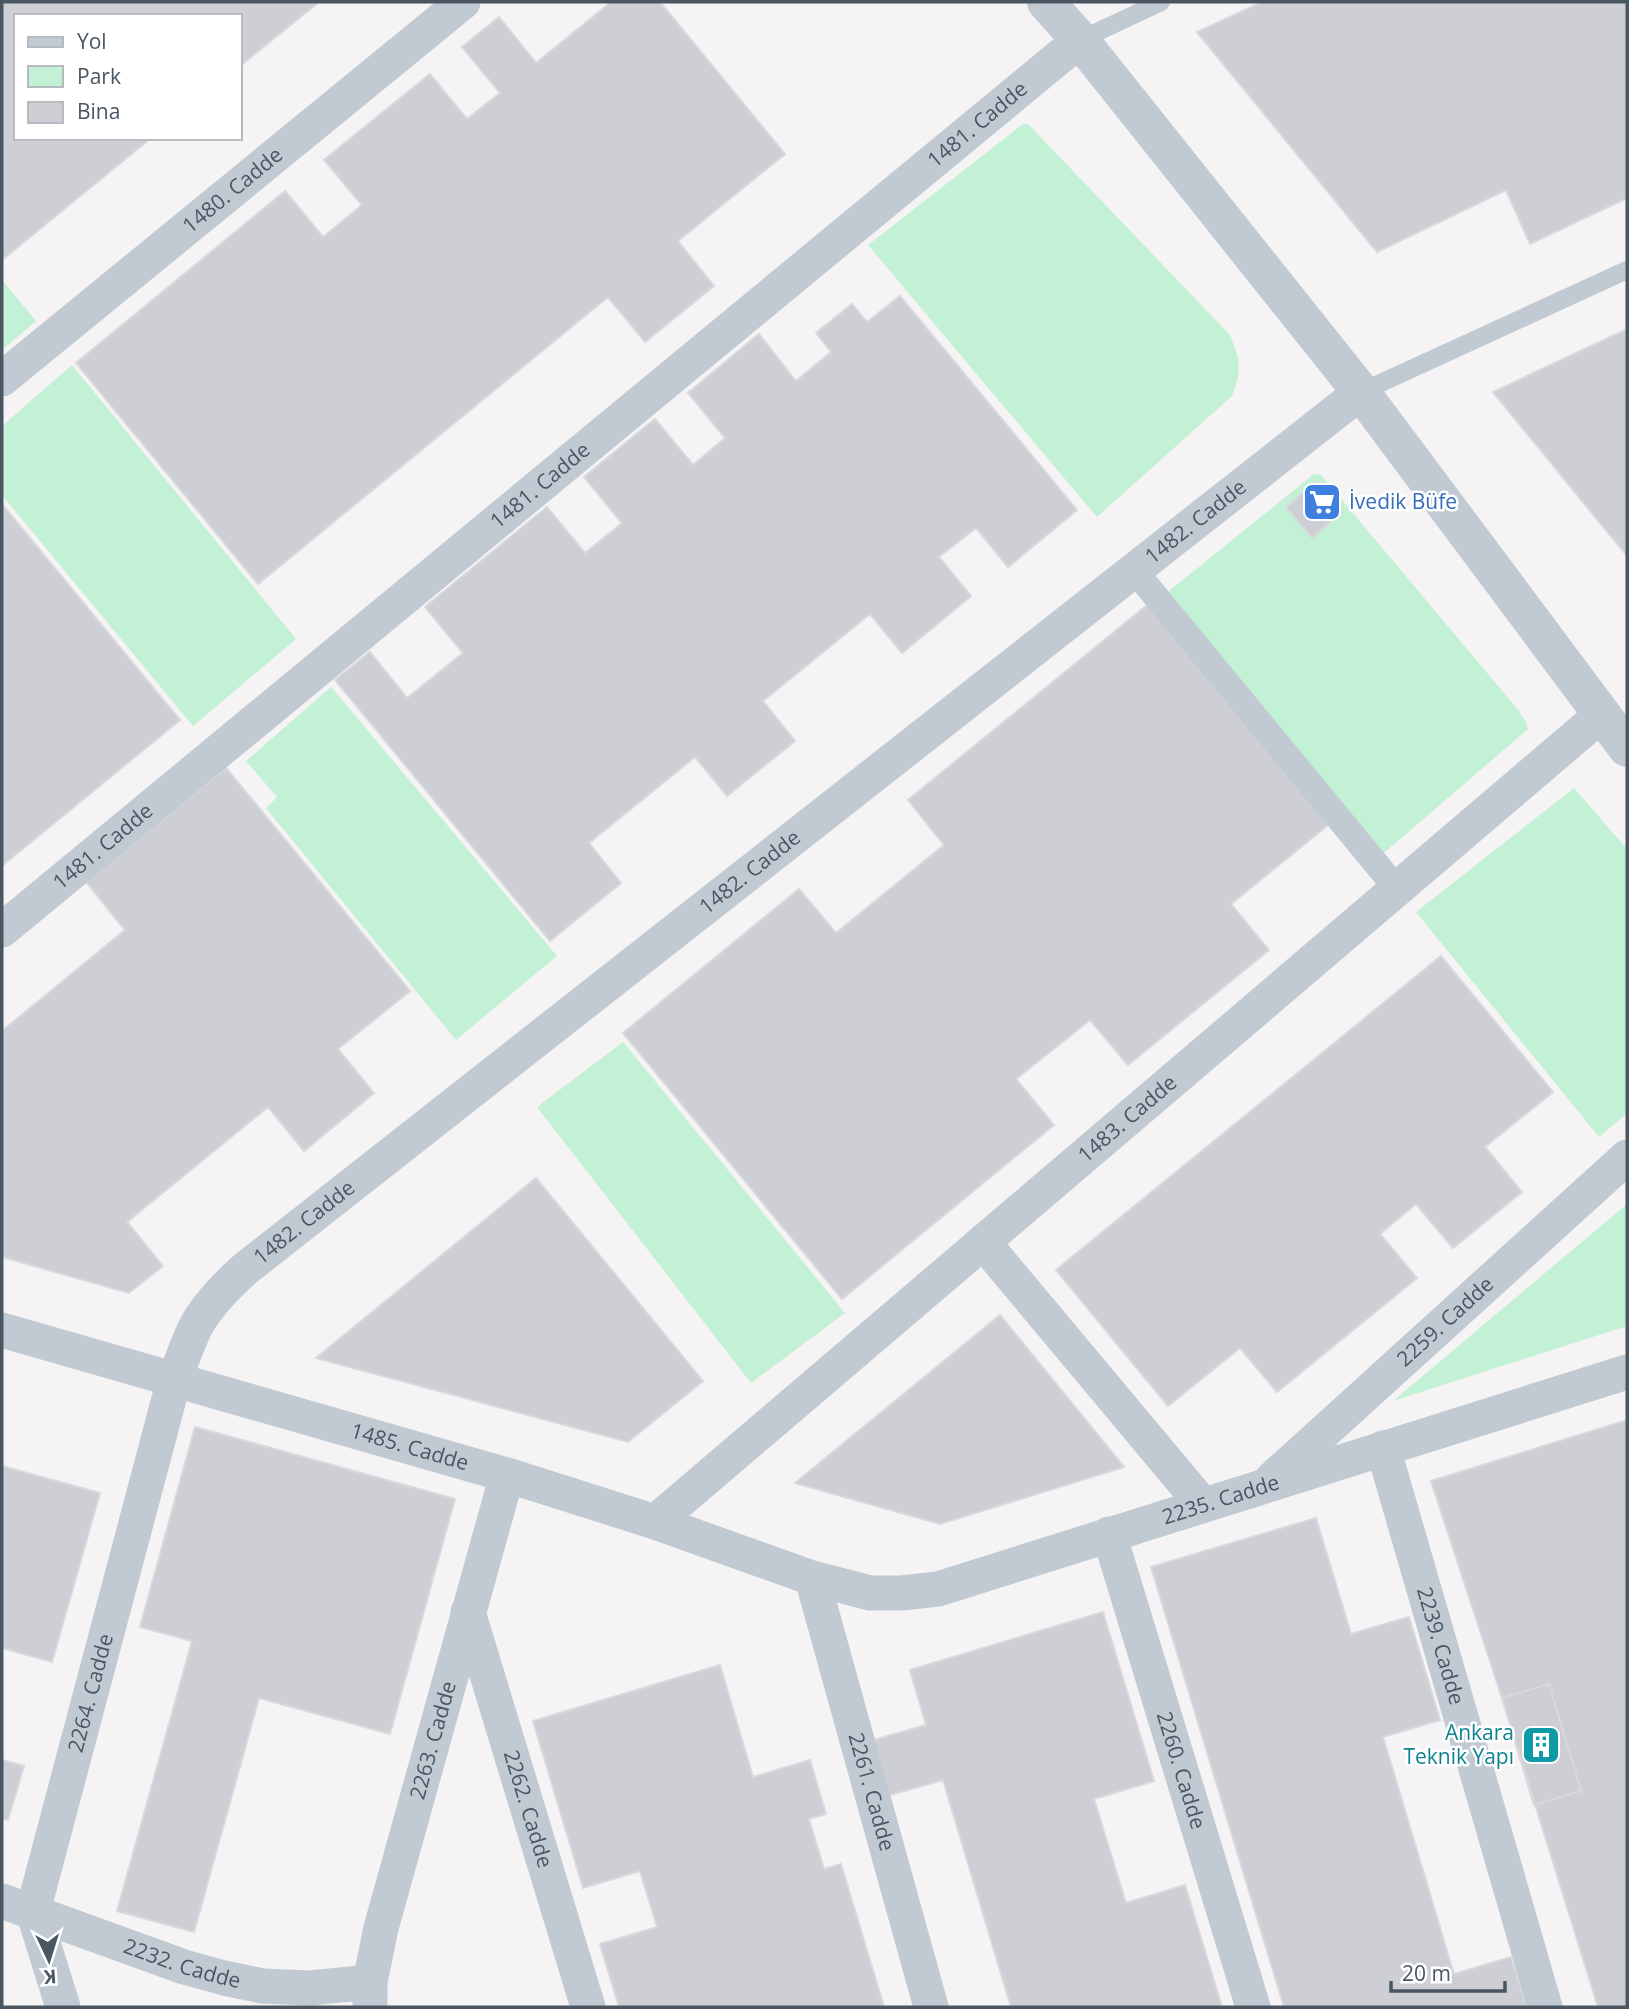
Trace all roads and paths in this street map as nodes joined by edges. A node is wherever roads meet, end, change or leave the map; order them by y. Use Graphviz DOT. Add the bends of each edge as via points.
graph roads {
  1 [pos="463,2"];
  2 [pos="1046,2"];
  3 [pos="1161,2"];
  4 [pos="1080,40"];
  5 [pos="1627,270"];
  6 [pos="2,379"];
  7 [pos="1361,392"];
  8 [pos="1134,570"];
  9 [pos="1601,715"];
  10 [pos="1627,748"];
  11 [pos="1397,888"];
  12 [pos="2,930"];
  13 [pos="1627,1157"];
  14 [pos="983,1242"];
  15 [pos="2,1331"];
  16 [pos="1627,1372"];
  17 [pos="174,1380"];
  18 [pos="1383,1448"];
  19 [pos="507,1475"];
  20 [pos="1265,1485"];
  21 [pos="1203,1504"];
  22 [pos="655,1522"];
  23 [pos="1109,1534"];
  24 [pos="812,1577"];
  25 [pos="468,1612"];
  26 [pos="17,1906"];
  27 [pos="370,1995"];
  28 [pos="62,2007"];
  29 [pos="588,2007"];
  30 [pos="931,2007"];
  31 [pos="1253,2007"];
  32 [pos="1545,2007"];
  1 -- 6 [label="street, 1480. Cadde"];
  2 -- 4 [label="street"];
  3 -- 4 [label="lane"];
  4 -- 7 [label="street"];
  4 -- 12 [label="street, 1481. Cadde"];
  5 -- 7 [label="lane"];
  7 -- 8 [label="street, 1482. Cadde"];
  7 -- 9 [label="street"];
  8 -- 11 [label="street"];
  8 -- 17 [label="street, 1482. Cadde" via="245,1269 206,1310"];
  9 -- 10 [label="street"];
  9 -- 11 [label="street, 1483. Cadde"];
  11 -- 14 [label="street, 1483. Cadde"];
  13 -- 20 [label="street, 2259. Cadde"];
  14 -- 21 [label="street"];
  14 -- 22 [label="street, 1483. Cadde"];
  15 -- 17 [label="street, 1485. Cadde"];
  16 -- 18 [label="street, 2235. Cadde"];
  17 -- 19 [label="street, 1485. Cadde"];
  17 -- 26 [label="street, 2264. Cadde"];
  18 -- 20 [label="street, 2235. Cadde"];
  18 -- 32 [label="street, 2239. Cadde"];
  19 -- 22 [label="street, 1485. Cadde"];
  19 -- 25 [label="street, 2263. Cadde"];
  20 -- 21 [label="street, 2235. Cadde"];
  21 -- 23 [label="street, 2235. Cadde"];
  22 -- 24 [label="street, 1485. Cadde"];
  23 -- 24 [label="street, 2235. Cadde" via="937,1589 870,1593"];
  23 -- 31 [label="street, 2260. Cadde"];
  24 -- 30 [label="street, 2261. Cadde"];
  25 -- 27 [label="street, 2263. Cadde" via="381,1928"];
  25 -- 29 [label="street, 2262. Cadde"];
  26 -- 27 [label="street, 2232. Cadde" via="224,1978"];
  26 -- 28 [label="street"];
}
